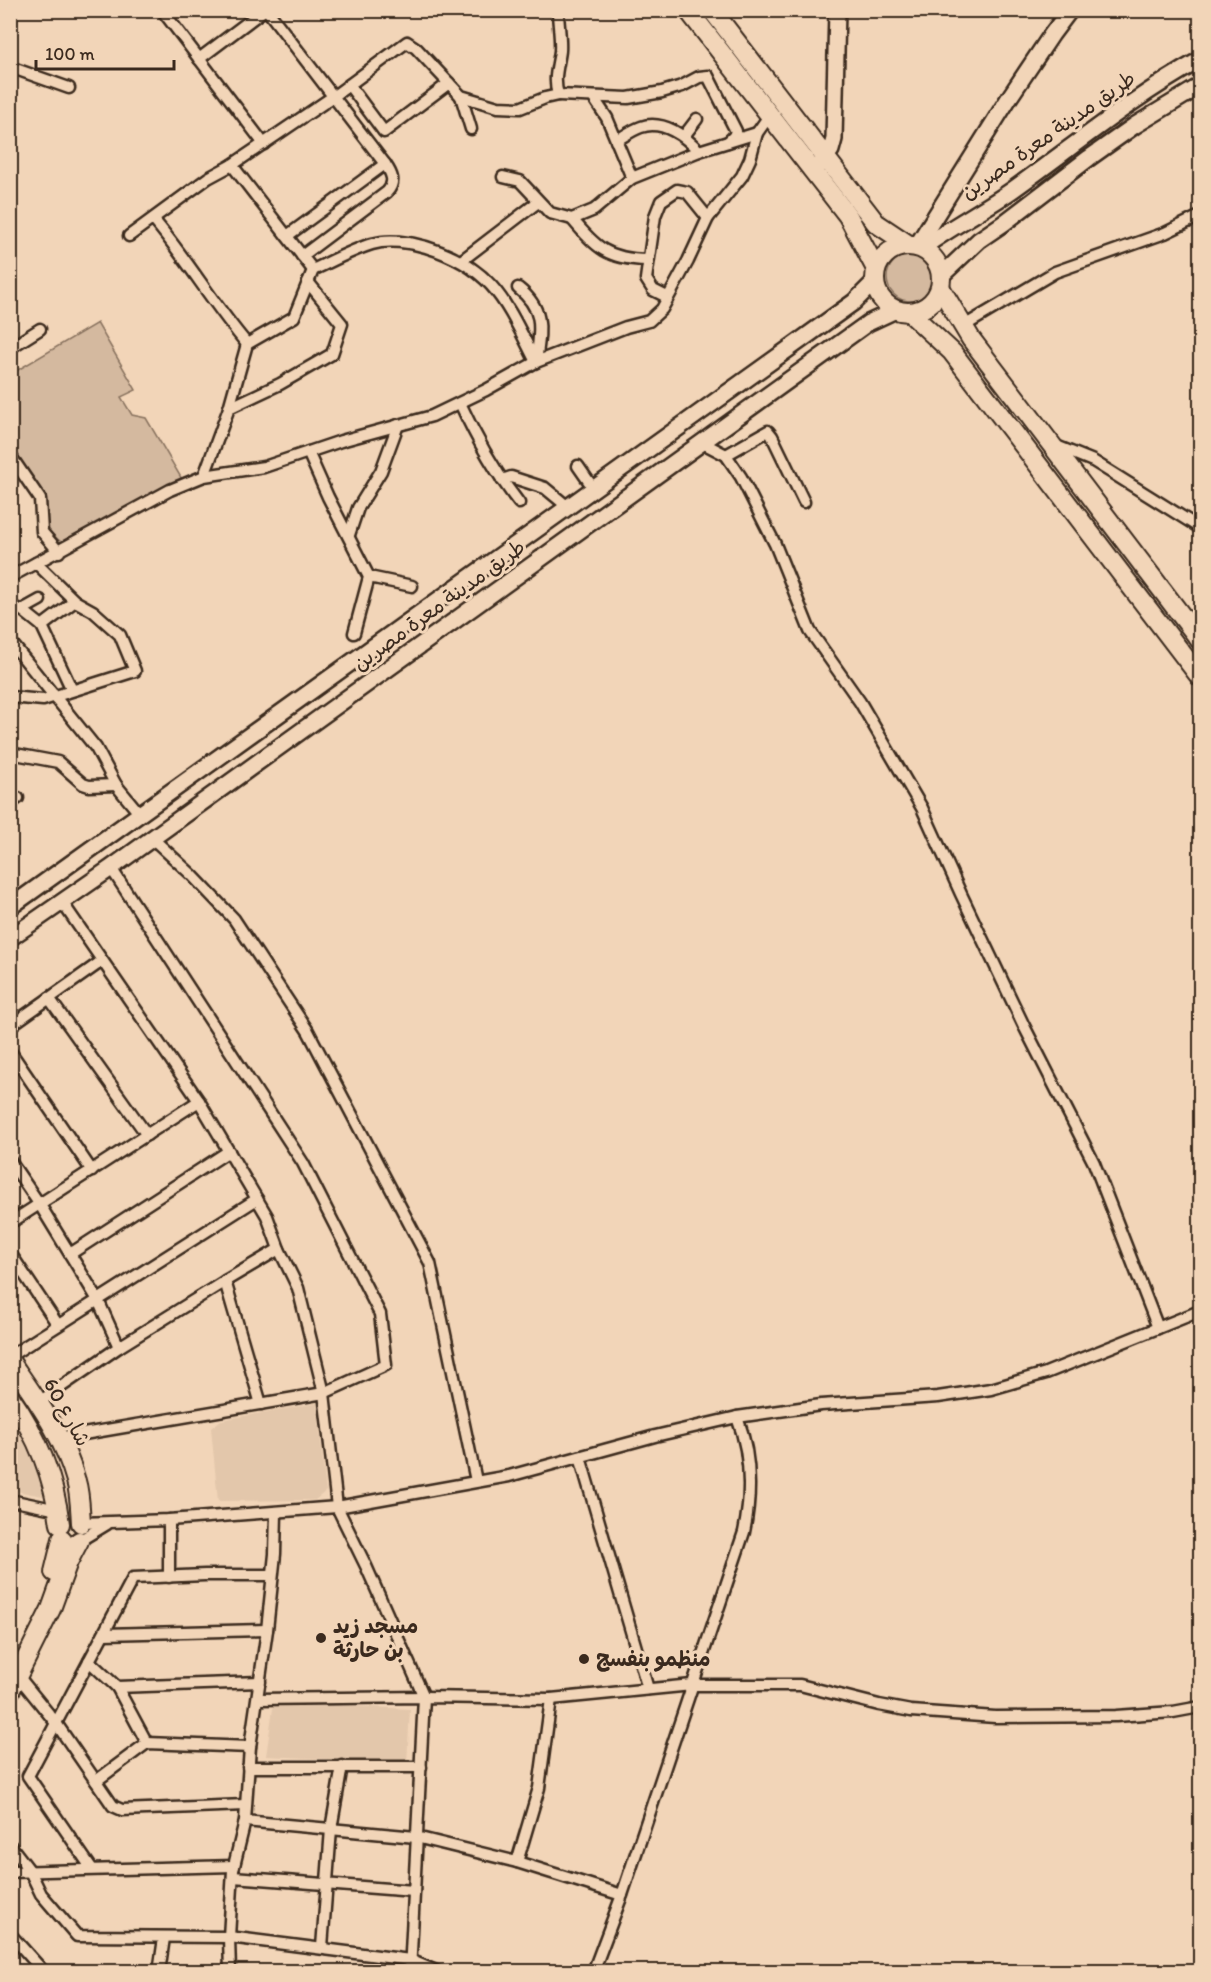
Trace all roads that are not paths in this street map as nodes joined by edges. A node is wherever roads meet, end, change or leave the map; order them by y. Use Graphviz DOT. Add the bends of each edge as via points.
graph roads {
  1 [pos="162,10"];
  2 [pos="266,10"];
  3 [pos="558,10"];
  4 [pos="688,10"];
  5 [pos="712,10"];
  6 [pos="837,10"];
  7 [pos="1070,10"];
  8 [pos="199,59"];
  9 [pos="1200,60"];
  10 [pos="10,67"];
  11 [pos="449,83"];
  12 [pos="349,85"];
  13 [pos="1200,86"];
  14 [pos="69,88"];
  15 [pos="558,95"];
  16 [pos="334,96"];
  17 [pos="461,96"];
  18 [pos="593,97"];
  19 [pos="769,116"];
  20 [pos="697,119"];
  21 [pos="471,129"];
  22 [pos="757,134"];
  23 [pos="684,136"];
  24 [pos="616,141"];
  25 [pos="728,142"];
  26 [pos="264,144"];
  27 [pos="699,151"];
  28 [pos="385,164"];
  29 [pos="232,165"];
  30 [pos="819,165"];
  31 [pos="502,177"];
  32 [pos="632,178"];
  33 [pos="538,202"];
  34 [pos="1200,216"];
  35 [pos="708,218"];
  36 [pos="153,219"];
  37 [pos="572,219"];
  38 [pos="129,236"];
  39 [pos="287,236"];
  40 [pos="916,247"];
  41 [pos="302,256"];
  42 [pos="647,260"];
  43 [pos="461,261"];
  44 [pos="313,270"];
  45 [pos="875,275"];
  46 [pos="308,282"];
  47 [pos="941,282"];
  48 [pos="518,288"];
  49 [pos="667,297"];
  50 [pos="903,311"];
  51 [pos="963,326"];
  52 [pos="40,329"];
  53 [pos="247,344"];
  54 [pos="10,348"];
  55 [pos="536,362"];
  56 [pos="460,403"];
  57 [pos="229,408"];
  58 [pos="398,425"];
  59 [pos="701,442"];
  60 [pos="1050,444"];
  61 [pos="308,452"];
  62 [pos="10,455"];
  63 [pos="726,455"];
  64 [pos="578,466"];
  65 [pos="204,476"];
  66 [pos="502,480"];
  67 [pos="594,489"];
  68 [pos="804,502"];
  69 [pos="519,503"];
  70 [pos="568,507"];
  71 [pos="1200,528"];
  72 [pos="349,535"];
  73 [pos="59,552"];
  74 [pos="36,563"];
  75 [pos="10,577"];
  76 [pos="369,577"];
  77 [pos="412,586"];
  78 [pos="40,600"];
  79 [pos="75,601"];
  80 [pos="14,609"];
  81 [pos="42,626"];
  82 [pos="354,633"];
  83 [pos="1200,640"];
  84 [pos="10,641"];
  85 [pos="1200,677"];
  86 [pos="72,690"];
  87 [pos="53,696"];
  88 [pos="10,697"];
  89 [pos="10,753"];
  90 [pos="116,785"];
  91 [pos="137,814"];
  92 [pos="152,838"];
  93 [pos="111,868"];
  94 [pos="62,902"];
  95 [pos="10,907"];
  96 [pos="10,938"];
  97 [pos="102,961"];
  98 [pos="49,998"];
  99 [pos="10,1026"];
  100 [pos="10,1051"];
  101 [pos="199,1101"];
  102 [pos="147,1135"];
  103 [pos="228,1151"];
  104 [pos="10,1161"];
  105 [pos="92,1171"];
  106 [pos="257,1199"];
  107 [pos="40,1204"];
  108 [pos="10,1223"];
  109 [pos="279,1249"];
  110 [pos="10,1253"];
  111 [pos="70,1254"];
  112 [pos="225,1281"];
  113 [pos="98,1300"];
  114 [pos="1200,1311"];
  115 [pos="58,1325"];
  116 [pos="1158,1328"];
  117 [pos="119,1347"];
  118 [pos="10,1356"];
  119 [pos="10,1361"];
  120 [pos="324,1393"];
  121 [pos="10,1396"];
  122 [pos="39,1402"];
  123 [pos="261,1404"];
  124 [pos="737,1417"];
  125 [pos="60,1438"];
  126 [pos="580,1456"];
  127 [pos="476,1481"];
  128 [pos="10,1500"];
  129 [pos="337,1507"];
  130 [pos="276,1513"];
  131 [pos="169,1520"];
  132 [pos="109,1523"];
  133 [pos="68,1527"];
  134 [pos="272,1575"];
  135 [pos="169,1577"];
  136 [pos="267,1630"];
  137 [pos="104,1634"];
  138 [pos="89,1661"];
  139 [pos="13,1678"];
  140 [pos="260,1682"];
  141 [pos="692,1685"];
  142 [pos="117,1687"];
  143 [pos="648,1689"];
  144 [pos="424,1697"];
  145 [pos="258,1699"];
  146 [pos="551,1699"];
  147 [pos="1200,1707"];
  148 [pos="56,1723"];
  149 [pos="147,1743"];
  150 [pos="250,1747"];
  151 [pos="342,1766"];
  152 [pos="248,1767"];
  153 [pos="421,1767"];
  154 [pos="96,1781"];
  155 [pos="245,1805"];
  156 [pos="245,1821"];
  157 [pos="331,1829"];
  158 [pos="416,1837"];
  159 [pos="10,1845"];
  160 [pos="517,1862"];
  161 [pos="92,1869"];
  162 [pos="30,1871"];
  163 [pos="234,1871"];
  164 [pos="10,1872"];
  165 [pos="327,1885"];
  166 [pos="414,1891"];
  167 [pos="622,1895"];
  168 [pos="10,1934"];
  169 [pos="229,1937"];
  170 [pos="164,1938"];
  171 [pos="322,1947"];
  172 [pos="410,1960"];
  173 [pos="44,1971"];
  174 [pos="159,1971"];
  175 [pos="230,1971"];
  176 [pos="410,1971"];
  177 [pos="438,1971"];
  178 [pos="593,1971"];
  1 -- 8 [label="street"];
  2 -- 8 [label="street"];
  2 -- 16 [label="street"];
  3 -- 15 [label="street"];
  4 -- 19 [label="main road"];
  5 -- 30 [label="main road"];
  6 -- 30 [label="main road" via="834,139"];
  7 -- 40 [label="main road" via="1009,98"];
  8 -- 26 [label="street"];
  9 -- 40 [label="main road, طريق مدينة معرة مصرين" via="1162,81 1009,192"];
  10 -- 14 [label="street"];
  11 -- 12 [label="street" via="407,42"];
  11 -- 12 [label="street" via="384,132"];
  11 -- 17 [label="street"];
  12 -- 16 [label="street"];
  13 -- 47 [label="main road, طريق مدينة معرة مصرين" via="1134,126 979,240"];
  15 -- 17 [label="street" via="520,108 498,107"];
  15 -- 18 [label="street"];
  16 -- 26 [label="street"];
  16 -- 28 [label="street"];
  17 -- 21 [label="street"];
  18 -- 24 [label="street" via="607,117"];
  18 -- 25 [label="street" via="651,94 708,76 736,130"];
  19 -- 22 [label="street"];
  19 -- 30 [label="main road"];
  20 -- 23 [label="street"];
  22 -- 25 [label="street"];
  22 -- 35 [label="street" via="742,176"];
  23 -- 24 [label="street" via="647,126"];
  23 -- 27 [label="street"];
  24 -- 32 [label="street"];
  25 -- 27 [label="street"];
  26 -- 29 [label="street"];
  27 -- 32 [label="street"];
  28 -- 39 [label="street"];
  28 -- 41 [label="street" via="393,178 390,189"];
  29 -- 36 [label="street"];
  29 -- 39 [label="street"];
  30 -- 40 [label="main road" via="876,223"];
  30 -- 45 [label="main road"];
  31 -- 33 [label="street" via="520,181"];
  32 -- 37 [label="street" via="594,210"];
  33 -- 37 [label="street" via="550,213"];
  33 -- 43 [label="street"];
  34 -- 51 [label="street" via="1165,233 1054,272"];
  35 -- 42 [label="street" via="687,192 677,190 661,201"];
  35 -- 49 [label="street"];
  36 -- 38 [label="street"];
  36 -- 53 [label="street"];
  37 -- 42 [label="street" via="604,251 618,257"];
  39 -- 41 [label="street"];
  40 -- 45 [label="main road" via="890,251 881,259"];
  40 -- 47 [label="main road" via="935,258"];
  41 -- 44 [label="street"];
  42 -- 49 [label="street" via="648,284"];
  43 -- 44 [label="street" via="411,242 373,244"];
  43 -- 55 [label="street" via="489,282 510,310"];
  44 -- 46 [label="street"];
  45 -- 50 [label="main road" via="881,298"];
  45 -- 67 [label="main road, طريق مدينة معرة مصرين" via="854,302"];
  46 -- 53 [label="street" via="294,317"];
  46 -- 57 [label="street" via="342,324 332,354"];
  47 -- 50 [label="main road" via="929,306 920,311"];
  47 -- 51 [label="main road"];
  48 -- 55 [label="street" via="533,302 539,316"];
  49 -- 55 [label="street" via="650,321"];
  50 -- 59 [label="main road, طريق مدينة معرة مصرين" via="868,323"];
  50 -- 85 [label="main road" via="952,352"];
  51 -- 60 [label="main road"];
  52 -- 54 [label="street"];
  53 -- 57 [label="street"];
  55 -- 56 [label="street"];
  56 -- 58 [label="street"];
  56 -- 66 [label="street"];
  57 -- 65 [label="street"];
  58 -- 61 [label="street"];
  58 -- 72 [label="street" via="381,471 358,508"];
  59 -- 63 [label="street"];
  59 -- 92 [label="main road, طريق مدينة معرة مصرين"];
  60 -- 71 [label="street" via="1093,461"];
  60 -- 83 [label="main road"];
  61 -- 65 [label="street" via="264,467"];
  61 -- 72 [label="street"];
  62 -- 73 [label="street" via="40,499 42,532"];
  63 -- 68 [label="street" via="768,430"];
  63 -- 116 [label="street" via="775,544 810,631 860,702 922,808 1094,1163"];
  64 -- 67 [label="street"];
  65 -- 73 [label="street" via="170,490"];
  66 -- 69 [label="street"];
  66 -- 70 [label="street" via="511,477 545,488"];
  67 -- 70 [label="main road, طريق مدينة معرة مصرين"];
  70 -- 91 [label="main road, طريق مدينة معرة مصرين"];
  72 -- 76 [label="street"];
  73 -- 74 [label="street"];
  74 -- 75 [label="street"];
  74 -- 79 [label="street"];
  76 -- 77 [label="street"];
  76 -- 82 [label="street"];
  78 -- 80 [label="street"];
  79 -- 81 [label="street"];
  79 -- 86 [label="street" via="120,635 135,671"];
  80 -- 81 [label="street"];
  81 -- 86 [label="street"];
  84 -- 87 [label="street"];
  86 -- 87 [label="street"];
  87 -- 88 [label="street" via="37,700"];
  87 -- 90 [label="street" via="96,748"];
  89 -- 90 [label="street" via="54,760 89,786"];
  90 -- 91 [label="street"];
  91 -- 92 [label="main road"];
  91 -- 95 [label="main road, طريق مدينة معرة مصرين"];
  92 -- 93 [label="main road, طريق مدينة معرة مصرين"];
  92 -- 127 [label="street" via="234,919 308,1031 430,1263"];
  93 -- 94 [label="main road, طريق مدينة معرة مصرين"];
  93 -- 120 [label="street" via="303,1163 380,1314 386,1365"];
  94 -- 96 [label="main road, طريق مدينة معرة مصرين"];
  94 -- 97 [label="street"];
  97 -- 98 [label="street"];
  97 -- 101 [label="street"];
  98 -- 99 [label="street"];
  98 -- 102 [label="street"];
  100 -- 105 [label="street"];
  101 -- 102 [label="street"];
  101 -- 103 [label="street"];
  102 -- 105 [label="street"];
  103 -- 106 [label="street"];
  103 -- 111 [label="street"];
  104 -- 107 [label="street"];
  105 -- 107 [label="street"];
  106 -- 109 [label="street"];
  106 -- 113 [label="street"];
  107 -- 108 [label="street"];
  107 -- 111 [label="street"];
  109 -- 112 [label="street"];
  109 -- 120 [label="street" via="298,1288"];
  110 -- 115 [label="street"];
  111 -- 113 [label="street"];
  112 -- 117 [label="street"];
  112 -- 123 [label="street"];
  113 -- 115 [label="street"];
  113 -- 117 [label="street"];
  114 -- 116 [label="street"];
  115 -- 118 [label="street"];
  116 -- 124 [label="street" via="1046,1373 991,1389"];
  117 -- 122 [label="street"];
  119 -- 122 [label="main road, شارع 60"];
  120 -- 123 [label="street"];
  120 -- 129 [label="street"];
  121 -- 133 [label="main road, شارع 60" via="26,1418 50,1470"];
  122 -- 125 [label="main road, شارع 60"];
  123 -- 125 [label="street"];
  124 -- 126 [label="street"];
  124 -- 141 [label="street" via="748,1458 747,1517"];
  125 -- 133 [label="main road, شارع 60" via="77,1482"];
  126 -- 127 [label="street"];
  126 -- 143 [label="street"];
  127 -- 129 [label="street"];
  128 -- 133 [label="street"];
  129 -- 130 [label="street"];
  129 -- 144 [label="street"];
  130 -- 131 [label="street"];
  130 -- 134 [label="street"];
  131 -- 132 [label="street"];
  131 -- 135 [label="street"];
  132 -- 133 [label="street"];
  132 -- 133 [label="street"];
  133 -- 139 [label="main road" via="68,1562 51,1609"];
  134 -- 135 [label="street"];
  134 -- 136 [label="street"];
  135 -- 137 [label="street" via="133,1578"];
  136 -- 137 [label="street"];
  136 -- 140 [label="street"];
  137 -- 138 [label="street"];
  138 -- 142 [label="street"];
  138 -- 148 [label="street"];
  139 -- 148 [label="street"];
  140 -- 142 [label="street"];
  140 -- 145 [label="street"];
  141 -- 143 [label="street"];
  141 -- 147 [label="street" via="800,1685 879,1706 995,1717 1116,1716"];
  141 -- 167 [label="street"];
  142 -- 149 [label="street"];
  143 -- 146 [label="street"];
  144 -- 145 [label="street"];
  144 -- 146 [label="street"];
  144 -- 153 [label="street"];
  145 -- 150 [label="street"];
  146 -- 160 [label="street" via="539,1788"];
  148 -- 154 [label="street"];
  148 -- 161 [label="street" via="28,1776"];
  149 -- 150 [label="street"];
  149 -- 154 [label="street"];
  150 -- 152 [label="street"];
  151 -- 152 [label="street"];
  151 -- 153 [label="street"];
  151 -- 157 [label="street"];
  152 -- 155 [label="street"];
  153 -- 158 [label="street"];
  154 -- 155 [label="street" via="113,1806 122,1810"];
  155 -- 156 [label="street"];
  156 -- 157 [label="street"];
  156 -- 163 [label="street"];
  157 -- 158 [label="street"];
  157 -- 165 [label="street"];
  158 -- 160 [label="street"];
  158 -- 166 [label="street"];
  159 -- 162 [label="street"];
  160 -- 167 [label="street"];
  161 -- 162 [label="street"];
  161 -- 163 [label="street"];
  162 -- 164 [label="street"];
  162 -- 170 [label="street" via="40,1894 77,1936"];
  163 -- 165 [label="street"];
  163 -- 169 [label="street"];
  165 -- 166 [label="street"];
  165 -- 171 [label="street"];
  166 -- 172 [label="street"];
  167 -- 178 [label="street"];
  168 -- 173 [label="street"];
  169 -- 170 [label="street"];
  169 -- 171 [label="street"];
  169 -- 175 [label="street"];
  170 -- 174 [label="street"];
  171 -- 172 [label="street"];
  172 -- 176 [label="street"];
  172 -- 177 [label="street"];
}
